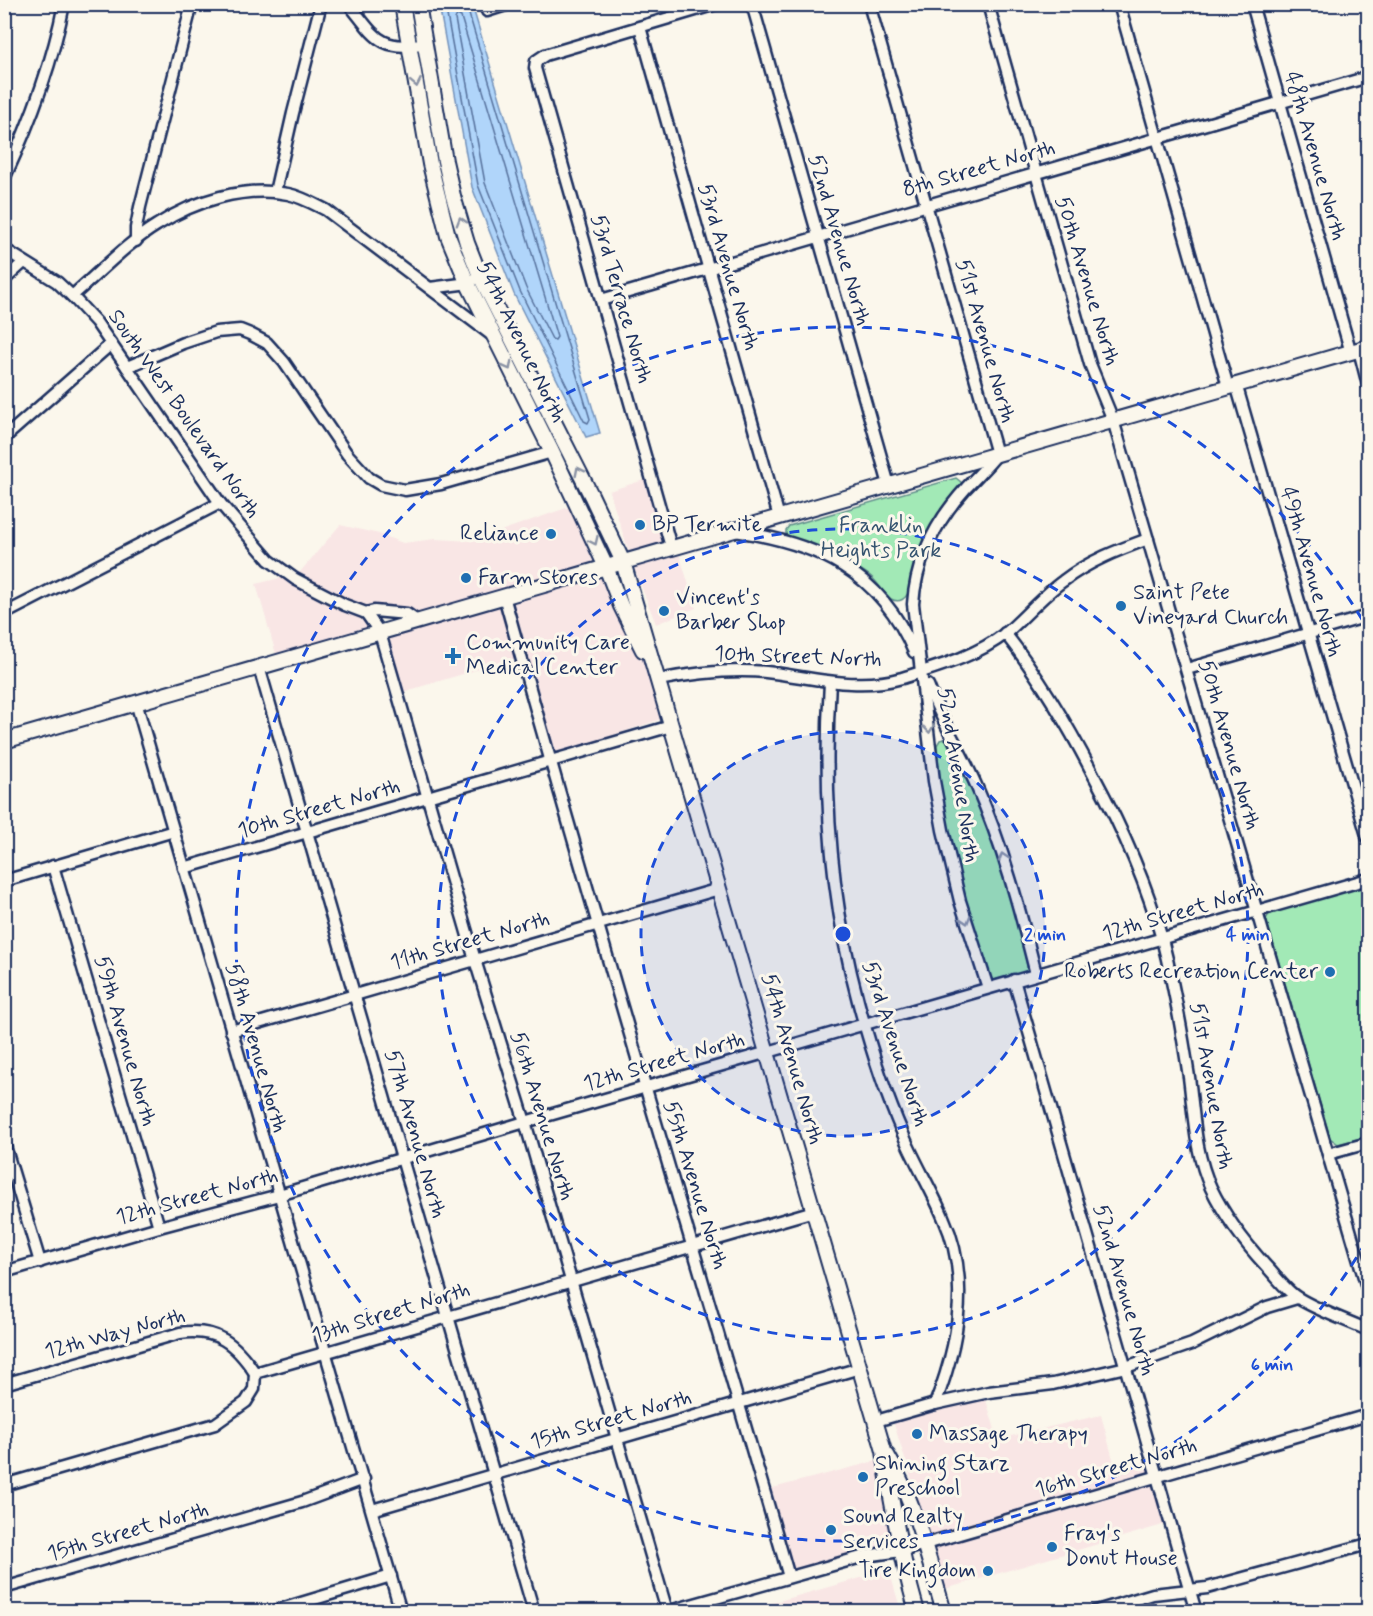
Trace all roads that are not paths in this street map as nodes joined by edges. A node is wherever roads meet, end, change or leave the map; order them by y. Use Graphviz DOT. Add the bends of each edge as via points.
graph roads {
  1 [pos="64,4"];
  2 [pos="192,4"];
  3 [pos="321,4"];
  4 [pos="349,4"];
  5 [pos="402,4"];
  6 [pos="418,4"];
  7 [pos="509,4"];
  8 [pos="716,4"];
  9 [pos="752,4"];
  10 [pos="869,4"];
  11 [pos="988,4"];
  12 [pos="1119,4"];
  13 [pos="1252,4"];
  14 [pos="487,11"];
  15 [pos="640,27"];
  16 [pos="424,43"];
  17 [pos="409,47"];
  18 [pos="1368,77"];
  19 [pos="1281,103"];
  20 [pos="1157,138"];
  21 [pos="1035,173"];
  22 [pos="4,179"];
  23 [pos="275,192"];
  24 [pos="926,205"];
  25 [pos="818,236"];
  26 [pos="136,241"];
  27 [pos="4,249"];
  28 [pos="24,262"];
  29 [pos="708,269"];
  30 [pos="473,279"];
  31 [pos="4,280"];
  32 [pos="430,288"];
  33 [pos="72,296"];
  34 [pos="601,300"];
  35 [pos="493,336"];
  36 [pos="111,344"];
  37 [pos="1359,350"];
  38 [pos="127,367"];
  39 [pos="1368,385"];
  40 [pos="1232,386"];
  41 [pos="1113,420"];
  42 [pos="4,438"];
  43 [pos="552,452"];
  44 [pos="997,454"];
  45 [pos="889,485"];
  46 [pos="220,503"];
  47 [pos="779,517"];
  48 [pos="732,530"];
  49 [pos="1148,539"];
  50 [pos="671,547"];
  51 [pos="623,562"];
  52 [pos="606,567"];
  53 [pos="504,596"];
  54 [pos="366,612"];
  55 [pos="4,614"];
  56 [pos="1368,616"];
  57 [pos="417,621"];
  58 [pos="380,633"];
  59 [pos="1005,633"];
  60 [pos="1309,634"];
  61 [pos="259,667"];
  62 [pos="1186,669"];
  63 [pos="922,671"];
  64 [pos="658,680"];
  65 [pos="830,682"];
  66 [pos="136,702"];
  67 [pos="671,726"];
  68 [pos="4,741"];
  69 [pos="550,762"];
  70 [pos="428,798"];
  71 [pos="174,831"];
  72 [pos="307,831"];
  73 [pos="1368,839"];
  74 [pos="53,866"];
  75 [pos="184,868"];
  76 [pos="1368,879"];
  77 [pos="4,881"];
  78 [pos="719,889"];
  79 [pos="1256,911"];
  80 [pos="597,924"];
  81 [pos="1161,938"];
  82 [pos="475,960"];
  83 [pos="1036,974"];
  84 [pos="1014,980"];
  85 [pos="988,988"];
  86 [pos="354,995"];
  87 [pos="864,1024"];
  88 [pos="231,1031"];
  89 [pos="768,1052"];
  90 [pos="646,1087"];
  91 [pos="525,1122"];
  92 [pos="4,1143"];
  93 [pos="1368,1143"];
  94 [pos="1328,1154"];
  95 [pos="401,1159"];
  96 [pos="279,1195"];
  97 [pos="814,1211"];
  98 [pos="159,1227"];
  99 [pos="694,1246"];
  100 [pos="40,1262"];
  101 [pos="4,1272"];
  102 [pos="570,1280"];
  103 [pos="1368,1291"];
  104 [pos="1297,1298"];
  105 [pos="449,1316"];
  106 [pos="1368,1330"];
  107 [pos="326,1353"];
  108 [pos="1126,1367"];
  109 [pos="860,1368"];
  110 [pos="255,1373"];
  111 [pos="4,1384"];
  112 [pos="738,1404"];
  113 [pos="935,1404"];
  114 [pos="1368,1415"];
  115 [pos="876,1422"];
  116 [pos="617,1439"];
  117 [pos="884,1451"];
  118 [pos="494,1474"];
  119 [pos="1158,1476"];
  120 [pos="364,1479"];
  121 [pos="4,1485"];
  122 [pos="372,1510"];
  123 [pos="924,1544"];
  124 [pos="1368,1544"];
  125 [pos="902,1551"];
  126 [pos="391,1576"];
  127 [pos="789,1577"];
  128 [pos="4,1588"];
  129 [pos="1190,1590"];
  130 [pos="271,1611"];
  131 [pos="401,1611"];
  132 [pos="534,1611"];
  133 [pos="666,1611"];
  134 [pos="917,1611"];
  135 [pos="944,1611"];
  136 [pos="1094,1611"];
  137 [pos="1196,1611"];
  1 -- 22 [label="street" via="46,76"];
  2 -- 26 [label="street" via="140,207"];
  3 -- 23 [label="street"];
  4 -- 17 [label="street" via="381,42"];
  5 -- 17 [label="main road, 54th Avenue North"];
  6 -- 16 [label="main road, 54th Avenue North"];
  7 -- 14 [label="street"];
  8 -- 15 [label="street"];
  9 -- 25 [label="street, 52nd Avenue North"];
  10 -- 24 [label="street, 51st Avenue North"];
  11 -- 21 [label="street, 50th Avenue North"];
  12 -- 20 [label="street, 49th Avenue North"];
  13 -- 19 [label="street, 48th Avenue North"];
  15 -- 29 [label="street, 53rd Avenue North"];
  15 -- 34 [label="street, 53rd Terrace North" via="536,61 537,78"];
  16 -- 17 [label="street"];
  30 -- 16 [label="main road, 54th Avenue North, one-way"];
  17 -- 30 [label="main road, 54th Avenue North, one-way" via="439,207 448,236"];
  18 -- 19 [label="street, 8th Street North"];
  19 -- 20 [label="street, 8th Street North"];
  19 -- 37 [label="street, 48th Avenue North"];
  20 -- 21 [label="street, 8th Street North"];
  20 -- 40 [label="street, 49th Avenue North"];
  21 -- 24 [label="street, 8th Street North"];
  21 -- 41 [label="street, 50th Avenue North" via="1089,364"];
  23 -- 26 [label="street" via="247,192 209,200 157,225"];
  23 -- 32 [label="street" via="304,199 326,210"];
  24 -- 25 [label="street, 8th Street North"];
  24 -- 44 [label="street, 51st Avenue North"];
  25 -- 29 [label="street, 8th Street North"];
  25 -- 45 [label="street, 52nd Avenue North"];
  26 -- 33 [label="street"];
  27 -- 28 [label="street, South West Boulevard North"];
  28 -- 31 [label="street"];
  28 -- 33 [label="street, South West Boulevard North"];
  29 -- 34 [label="street, 8th Street North"];
  29 -- 47 [label="street, 53rd Avenue North"];
  30 -- 32 [label="street"];
  30 -- 35 [label="main road, 54th Avenue North"];
  51 -- 30 [label="main road, 54th Avenue North, one-way" via="591,495"];
  32 -- 35 [label="street"];
  33 -- 36 [label="street, South West Boulevard North"];
  34 -- 50 [label="street, 53rd Terrace North"];
  35 -- 43 [label="main road, 54th Avenue North, one-way"];
  36 -- 38 [label="street, South West Boulevard North"];
  36 -- 42 [label="street"];
  37 -- 39 [label="street, 48th Avenue North"];
  37 -- 40 [label="main road"];
  38 -- 43 [label="street" via="216,332 240,330 250,334 267,343 284,362 357,466 369,478 393,489 415,490"];
  38 -- 46 [label="street, South West Boulevard North"];
  40 -- 41 [label="main road"];
  40 -- 60 [label="street, 49th Avenue North"];
  41 -- 44 [label="main road"];
  41 -- 49 [label="street, 50th Avenue North"];
  43 -- 52 [label="main road, 54th Avenue North, one-way"];
  44 -- 45 [label="main road"];
  44 -- 63 [label="street, 51st Avenue North" via="949,508 921,559 913,604"];
  45 -- 47 [label="main road"];
  46 -- 54 [label="street, South West Boulevard North" via="269,560 321,594"];
  46 -- 55 [label="street"];
  47 -- 48 [label="main road"];
  48 -- 50 [label="main road"];
  48 -- 63 [label="street, 52nd Avenue North" via="801,545 846,567 871,587 894,614"];
  49 -- 59 [label="street, 10th Street North" via="1088,564"];
  49 -- 62 [label="street, 50th Avenue North"];
  50 -- 51 [label="main road"];
  51 -- 52 [label="main road"];
  51 -- 64 [label="main road, 54th Avenue North"];
  52 -- 53 [label="main road"];
  52 -- 64 [label="main road, 54th Avenue North"];
  53 -- 57 [label="main road"];
  53 -- 69 [label="street, 55th Avenue North"];
  54 -- 57 [label="street, South West Boulevard North" via="407,614"];
  54 -- 58 [label="street"];
  56 -- 60 [label="street"];
  57 -- 58 [label="main road"];
  58 -- 61 [label="main road"];
  58 -- 70 [label="street, 56th Avenue North"];
  59 -- 63 [label="street, 10th Street North" via="950,662"];
  59 -- 81 [label="street, 51st Avenue North" via="1059,711 1101,789 1141,876"];
  60 -- 62 [label="street"];
  60 -- 73 [label="street, 49th Avenue North"];
  61 -- 66 [label="main road"];
  61 -- 72 [label="street, 57th Avenue North"];
  62 -- 79 [label="street, 50th Avenue North"];
  63 -- 65 [label="street, 10th Street North" via="899,679"];
  83 -- 63 [label="street, 52nd Avenue North, one-way" via="998,840"];
  63 -- 85 [label="street, 52nd Avenue North, one-way" via="934,781 948,852"];
  64 -- 65 [label="street, 10th Street North" via="740,670"];
  64 -- 67 [label="main road, 54th Avenue North"];
  65 -- 87 [label="street, 53rd Avenue North" via="826,759 832,857 845,950"];
  66 -- 68 [label="main road"];
  66 -- 71 [label="street, 58th Avenue North"];
  67 -- 69 [label="street, 10th Street North"];
  67 -- 78 [label="main road, 54th Avenue North"];
  69 -- 70 [label="street, 10th Street North"];
  69 -- 80 [label="street, 55th Avenue North"];
  70 -- 72 [label="street, 10th Street North"];
  70 -- 82 [label="street, 56th Avenue North"];
  71 -- 74 [label="street"];
  71 -- 75 [label="street, 58th Avenue North"];
  72 -- 75 [label="street, 10th Street North"];
  72 -- 86 [label="street, 57th Avenue North"];
  74 -- 77 [label="street"];
  74 -- 98 [label="street, 59th Avenue North"];
  75 -- 88 [label="street, 58th Avenue North"];
  76 -- 79 [label="street, 12th Street North"];
  78 -- 80 [label="street, 11th Street North"];
  78 -- 89 [label="main road, 54th Avenue North"];
  79 -- 81 [label="street, 12th Street North"];
  79 -- 94 [label="street, 50th Avenue North"];
  80 -- 82 [label="street, 11th Street North"];
  80 -- 90 [label="street, 55th Avenue North"];
  81 -- 83 [label="street, 12th Street North"];
  81 -- 104 [label="street, 51st Avenue North" via="1180,1020 1197,1142 1207,1178 1234,1227"];
  82 -- 86 [label="street, 11th Street North"];
  82 -- 91 [label="street, 56th Avenue North"];
  83 -- 84 [label="street, 12th Street North"];
  84 -- 85 [label="street, 12th Street North"];
  84 -- 108 [label="street, 52nd Avenue North"];
  85 -- 87 [label="street, 12th Street North"];
  86 -- 88 [label="street, 11th Street North"];
  86 -- 95 [label="street, 57th Avenue North"];
  87 -- 89 [label="street, 12th Street North"];
  87 -- 113 [label="street, 53rd Avenue North" via="902,1134 945,1221 958,1266 953,1354"];
  88 -- 96 [label="street, 58th Avenue North"];
  89 -- 90 [label="street, 12th Street North"];
  89 -- 97 [label="main road, 54th Avenue North"];
  90 -- 91 [label="street, 12th Street North"];
  90 -- 99 [label="street, 55th Avenue North"];
  91 -- 95 [label="street, 12th Street North"];
  91 -- 102 [label="street, 56th Avenue North"];
  92 -- 100 [label="street"];
  93 -- 94 [label="street"];
  94 -- 103 [label="street, 50th Avenue North"];
  95 -- 96 [label="street, 12th Street North"];
  95 -- 105 [label="street, 57th Avenue North"];
  96 -- 98 [label="street, 12th Street North"];
  96 -- 107 [label="street, 58th Avenue North"];
  97 -- 99 [label="street, 13th Street North"];
  97 -- 109 [label="main road, 54th Avenue North"];
  98 -- 100 [label="street, 12th Street North"];
  99 -- 102 [label="street, 13th Street North"];
  99 -- 112 [label="street, 55th Avenue North"];
  100 -- 101 [label="street, 12th Street North"];
  102 -- 105 [label="street, 13th Street North"];
  102 -- 116 [label="street, 56th Avenue North"];
  104 -- 106 [label="street, 51st Avenue North"];
  104 -- 108 [label="street" via="1267,1307 1192,1344"];
  105 -- 107 [label="street, 13th Street North"];
  105 -- 118 [label="street, 57th Avenue North"];
  107 -- 110 [label="street, 13th Street North"];
  107 -- 120 [label="street, 58th Avenue North"];
  108 -- 113 [label="street"];
  108 -- 119 [label="street, 52nd Avenue North"];
  109 -- 112 [label="street, 15th Street North"];
  109 -- 115 [label="main road, 54th Avenue North"];
  110 -- 111 [label="street, 12th Way North" via="228,1342 197,1331"];
  110 -- 121 [label="street" via="254,1389 246,1402 215,1424"];
  112 -- 116 [label="street, 15th Street North"];
  112 -- 127 [label="street, 55th Avenue North"];
  113 -- 115 [label="street"];
  114 -- 119 [label="street, 16th Street North"];
  115 -- 117 [label="main road, 54th Avenue North"];
  116 -- 118 [label="street, 15th Street North"];
  116 -- 133 [label="street, 56th Avenue North"];
  117 -- 123 [label="main road, 54th Avenue North" via="914,1510"];
  117 -- 125 [label="main road, 54th Avenue North"];
  118 -- 122 [label="street, 15th Street North"];
  118 -- 132 [label="street, 57th Avenue North"];
  119 -- 123 [label="street, 16th Street North"];
  119 -- 129 [label="street, 52nd Avenue North"];
  120 -- 122 [label="street, 58th Avenue North"];
  120 -- 128 [label="street, 15th Street North" via="302,1502"];
  122 -- 126 [label="street, 58th Avenue North"];
  123 -- 125 [label="street, 16th Street North"];
  123 -- 135 [label="main road, 54th Avenue North"];
  124 -- 129 [label="street"];
  125 -- 127 [label="street, 16th Street North" via="864,1556"];
  125 -- 134 [label="main road, 54th Avenue North"];
  126 -- 130 [label="street"];
  126 -- 131 [label="street, 58th Avenue North"];
  127 -- 133 [label="street, 16th Street North"];
  129 -- 136 [label="street" via="1153,1594"];
  129 -- 137 [label="street, 52nd Avenue North"];
}
